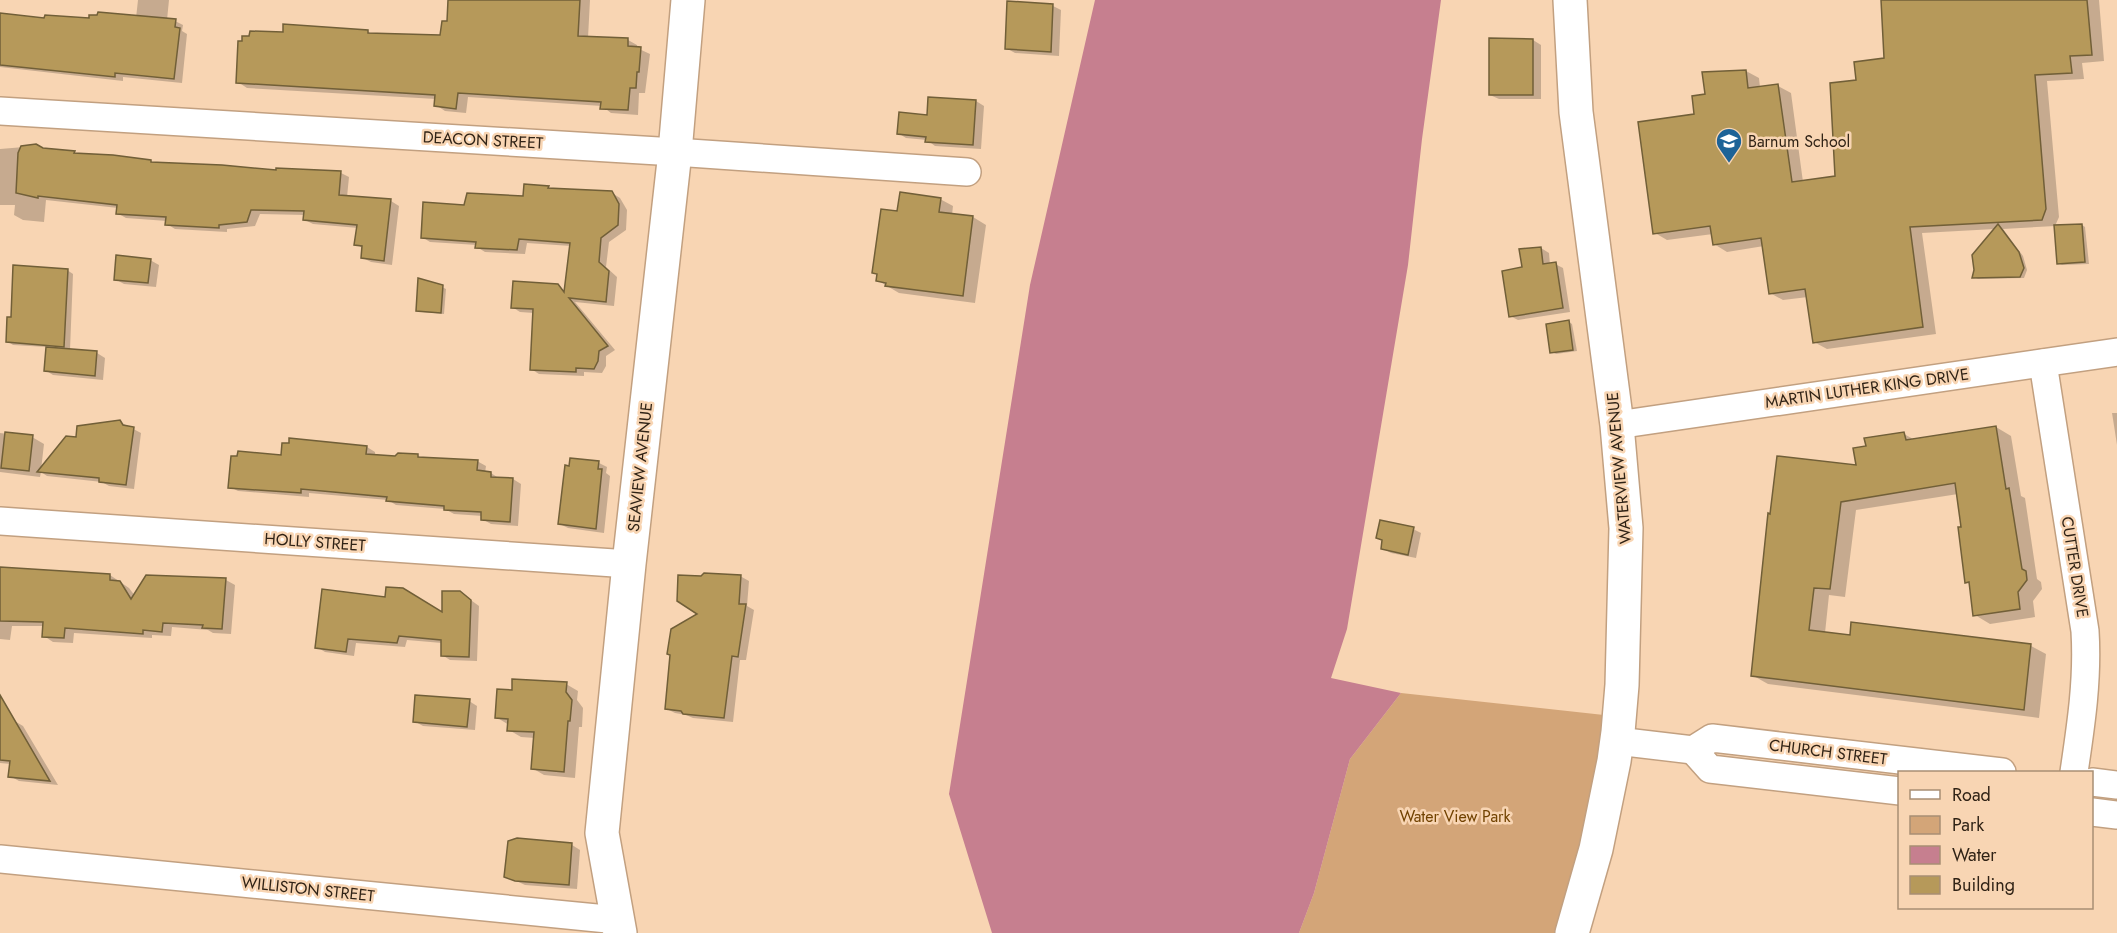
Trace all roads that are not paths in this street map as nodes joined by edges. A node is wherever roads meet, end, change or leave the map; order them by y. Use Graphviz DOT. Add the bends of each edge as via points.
graph roads {
  1 [pos="688,0"];
  2 [pos="1570,0"];
  3 [pos="0,111"];
  4 [pos="675,152"];
  5 [pos="967,172"];
  6 [pos="2117,352"];
  7 [pos="2043,363"];
  8 [pos="1617,425"];
  9 [pos="0,521"];
  10 [pos="629,564"];
  11 [pos="1617,741"];
  12 [pos="1693,750"];
  13 [pos="1993,771"];
  14 [pos="2074,771"];
  15 [pos="2093,782"];
  16 [pos="2117,785"];
  17 [pos="1898,791"];
  18 [pos="2093,812"];
  19 [pos="2117,815"];
  20 [pos="0,859"];
  21 [pos="619,926"];
  22 [pos="1572,933"];
  1 -- 4 [label="street, SEAVIEW AVENUE"];
  2 -- 8 [label="street, WATERVIEW AVENUE" via="1576,112"];
  3 -- 4 [label="street, DEACON STREET"];
  4 -- 5 [label="street, DEACON STREET"];
  4 -- 10 [label="street, SEAVIEW AVENUE"];
  6 -- 7 [label="street, MARTIN LUTHER KING DRIVE"];
  7 -- 8 [label="street, MARTIN LUTHER KING DRIVE"];
  7 -- 14 [label="street, CUTTER DRIVE" via="2087,659"];
  8 -- 11 [label="street, WATERVIEW AVENUE" via="1626,528"];
  9 -- 10 [label="street, HOLLY STREET"];
  10 -- 21 [label="street, SEAVIEW AVENUE" via="602,833"];
  11 -- 12 [label="street, CHURCH STREET"];
  11 -- 22 [label="street, WATERVIEW AVENUE" via="1596,849"];
  12 -- 13 [label="street, CHURCH STREET" via="1712,738"];
  12 -- 17 [label="street, CHURCH STREET" via="1710,769"];
  15 -- 16 [label="street"];
  18 -- 19 [label="street"];
  20 -- 21 [label="street, WILLISTON STREET"];
}
